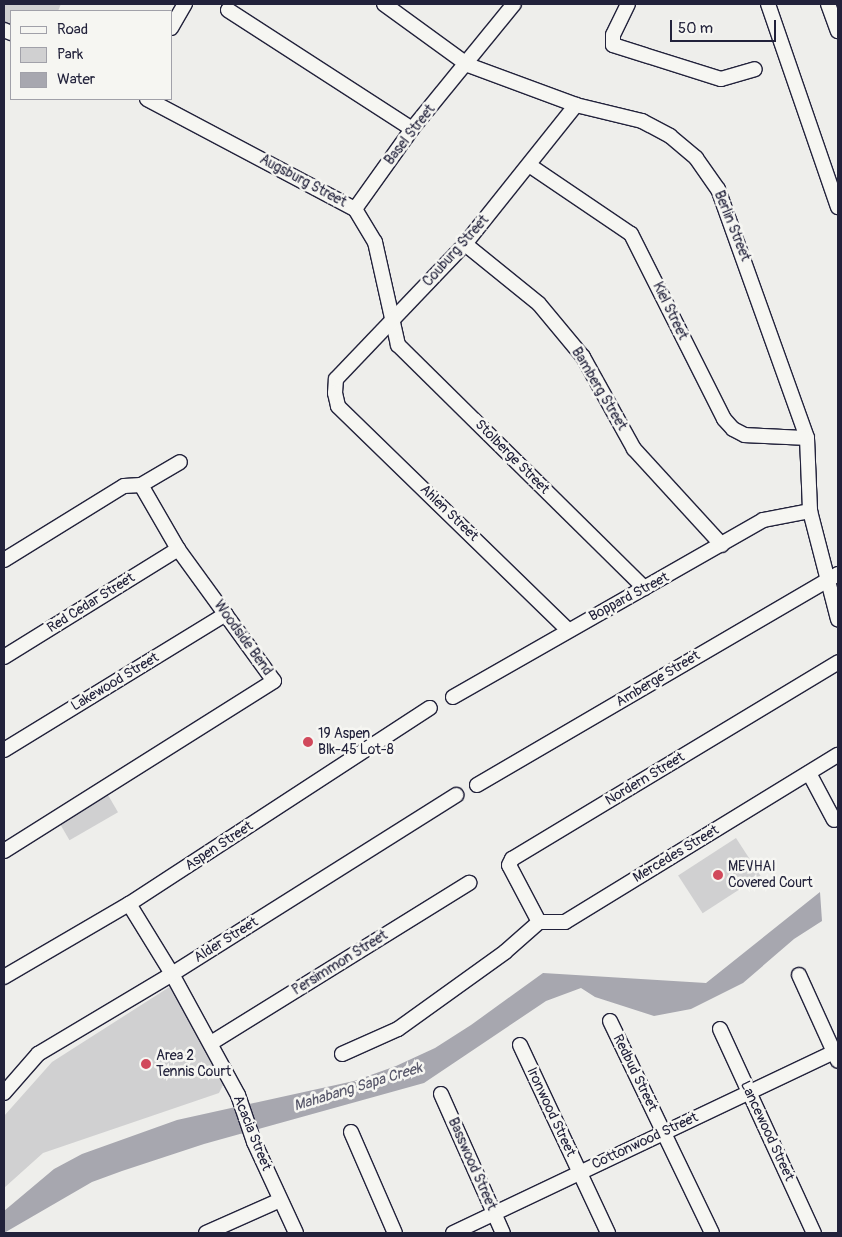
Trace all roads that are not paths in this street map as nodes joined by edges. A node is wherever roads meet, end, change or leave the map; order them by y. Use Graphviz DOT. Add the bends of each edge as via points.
graph roads {
  1 [pos="185,4"];
  2 [pos="384,4"];
  3 [pos="514,4"];
  4 [pos="628,4"];
  5 [pos="768,4"];
  6 [pos="828,4"];
  7 [pos="228,10"];
  8 [pos="172,26"];
  9 [pos="838,31"];
  10 [pos="468,64"];
  11 [pos="755,69"];
  12 [pos="149,100"];
  13 [pos="576,105"];
  14 [pos="412,130"];
  15 [pos="528,165"];
  16 [pos="838,207"];
  17 [pos="355,209"];
  18 [pos="466,244"];
  19 [pos="392,319"];
  20 [pos="335,393"];
  21 [pos="807,438"];
  22 [pos="180,462"];
  23 [pos="141,485"];
  24 [pos="810,511"];
  25 [pos="722,545"];
  26 [pos="178,548"];
  27 [pos="4,560"];
  28 [pos="833,577"];
  29 [pos="644,588"];
  30 [pos="226,614"];
  31 [pos="838,619"];
  32 [pos="568,630"];
  33 [pos="4,657"];
  34 [pos="838,662"];
  35 [pos="453,697"];
  36 [pos="430,708"];
  37 [pos="4,750"];
  38 [pos="838,755"];
  39 [pos="809,773"];
  40 [pos="477,785"];
  41 [pos="456,795"];
  42 [pos="834,820"];
  43 [pos="4,850"];
  44 [pos="469,883"];
  45 [pos="129,904"];
  46 [pos="539,922"];
  47 [pos="172,974"];
  48 [pos="799,975"];
  49 [pos="4,977"];
  50 [pos="610,1021"];
  51 [pos="720,1029"];
  52 [pos="211,1043"];
  53 [pos="520,1045"];
  54 [pos="342,1054"];
  55 [pos="837,1054"];
  56 [pos="749,1092"];
  57 [pos="4,1093"];
  58 [pos="441,1094"];
  59 [pos="351,1132"];
  60 [pos="664,1132"];
  61 [pos="580,1172"];
  62 [pos="280,1200"];
  63 [pos="494,1214"];
  64 [pos="206,1233"];
  65 [pos="296,1233"];
  66 [pos="396,1233"];
  67 [pos="453,1233"];
  68 [pos="504,1233"];
  69 [pos="608,1233"];
  70 [pos="712,1233"];
  71 [pos="814,1233"];
  1 -- 8 [label="street"];
  2 -- 10 [label="street, Berlin Street"];
  3 -- 10 [label="street, Basel Street"];
  4 -- 11 [label="street" via="613,35 613,46 721,79"];
  5 -- 16 [label="street"];
  6 -- 9 [label="street"];
  7 -- 14 [label="street"];
  10 -- 13 [label="street, Berlin Street"];
  10 -- 14 [label="street, Basel Street"];
  12 -- 17 [label="street, Augsburg Street"];
  13 -- 15 [label="street, Couburg Street"];
  13 -- 21 [label="street, Berlin Street" via="642,121 670,136 696,158 718,188"];
  14 -- 17 [label="street, Basel Street"];
  15 -- 18 [label="street, Couburg Street"];
  15 -- 21 [label="street, Kiel Street" via="631,234 724,419 733,429 745,435"];
  17 -- 19 [label="street, Augsburg Street" via="375,242"];
  18 -- 19 [label="street, Couburg Street"];
  18 -- 25 [label="street, Bamberg Street" via="539,304 583,357 634,449"];
  19 -- 20 [label="street, Couburg Street" via="336,379"];
  19 -- 29 [label="street, Stolberge Street" via="398,345"];
  20 -- 32 [label="street, Ahlen Street" via="338,406"];
  21 -- 24 [label="street, Berlin Street"];
  22 -- 23 [label="street"];
  23 -- 26 [label="street, Woodside Bend"];
  23 -- 27 [label="street" via="124,486"];
  24 -- 25 [label="street, Boppard Street" via="768,517"];
  24 -- 28 [label="street, Berlin Street"];
  25 -- 29 [label="street, Boppard Street"];
  26 -- 30 [label="street, Woodside Bend"];
  26 -- 33 [label="street, Red Cedar Street"];
  28 -- 31 [label="street, Berlin Street"];
  28 -- 40 [label="street, Amberge Street"];
  29 -- 32 [label="street, Boppard Street"];
  30 -- 37 [label="street, Lakewood Street"];
  30 -- 43 [label="street, Woodside Bend" via="274,681"];
  32 -- 35 [label="street, Boppard Street"];
  34 -- 46 [label="street, Nordern Street" via="512,859 509,865"];
  36 -- 45 [label="street, Aspen Street"];
  38 -- 39 [label="street, Mercedes Street"];
  39 -- 42 [label="street"];
  39 -- 46 [label="street, Mercedes Street" via="565,922"];
  41 -- 47 [label="street, Alder Street"];
  44 -- 52 [label="street, Persimmon Street"];
  45 -- 47 [label="street, Acacia Street"];
  45 -- 49 [label="street, Aspen Street"];
  46 -- 54 [label="street" via="505,952 398,1029"];
  47 -- 52 [label="street, Acacia Street"];
  47 -- 57 [label="street, Alder Street" via="38,1054"];
  48 -- 55 [label="street"];
  50 -- 60 [label="street, Redbud Street"];
  51 -- 56 [label="street, Lancewood Street"];
  52 -- 62 [label="street, Acacia Street" via="238,1095 254,1142"];
  53 -- 61 [label="street, Ironwood Street"];
  55 -- 56 [label="street, Cottonwood Street"];
  56 -- 60 [label="street, Cottonwood Street"];
  56 -- 71 [label="street, Lancewood Street"];
  58 -- 63 [label="street, Basswood Street"];
  59 -- 66 [label="street"];
  60 -- 61 [label="street, Cottonwood Street"];
  60 -- 70 [label="street, Redbud Street"];
  61 -- 63 [label="street, Cottonwood Street"];
  61 -- 69 [label="street, Ironwood Street"];
  62 -- 64 [label="street"];
  62 -- 65 [label="street, Acacia Street"];
  63 -- 67 [label="street, Cottonwood Street"];
  63 -- 68 [label="street, Basswood Street"];
}
